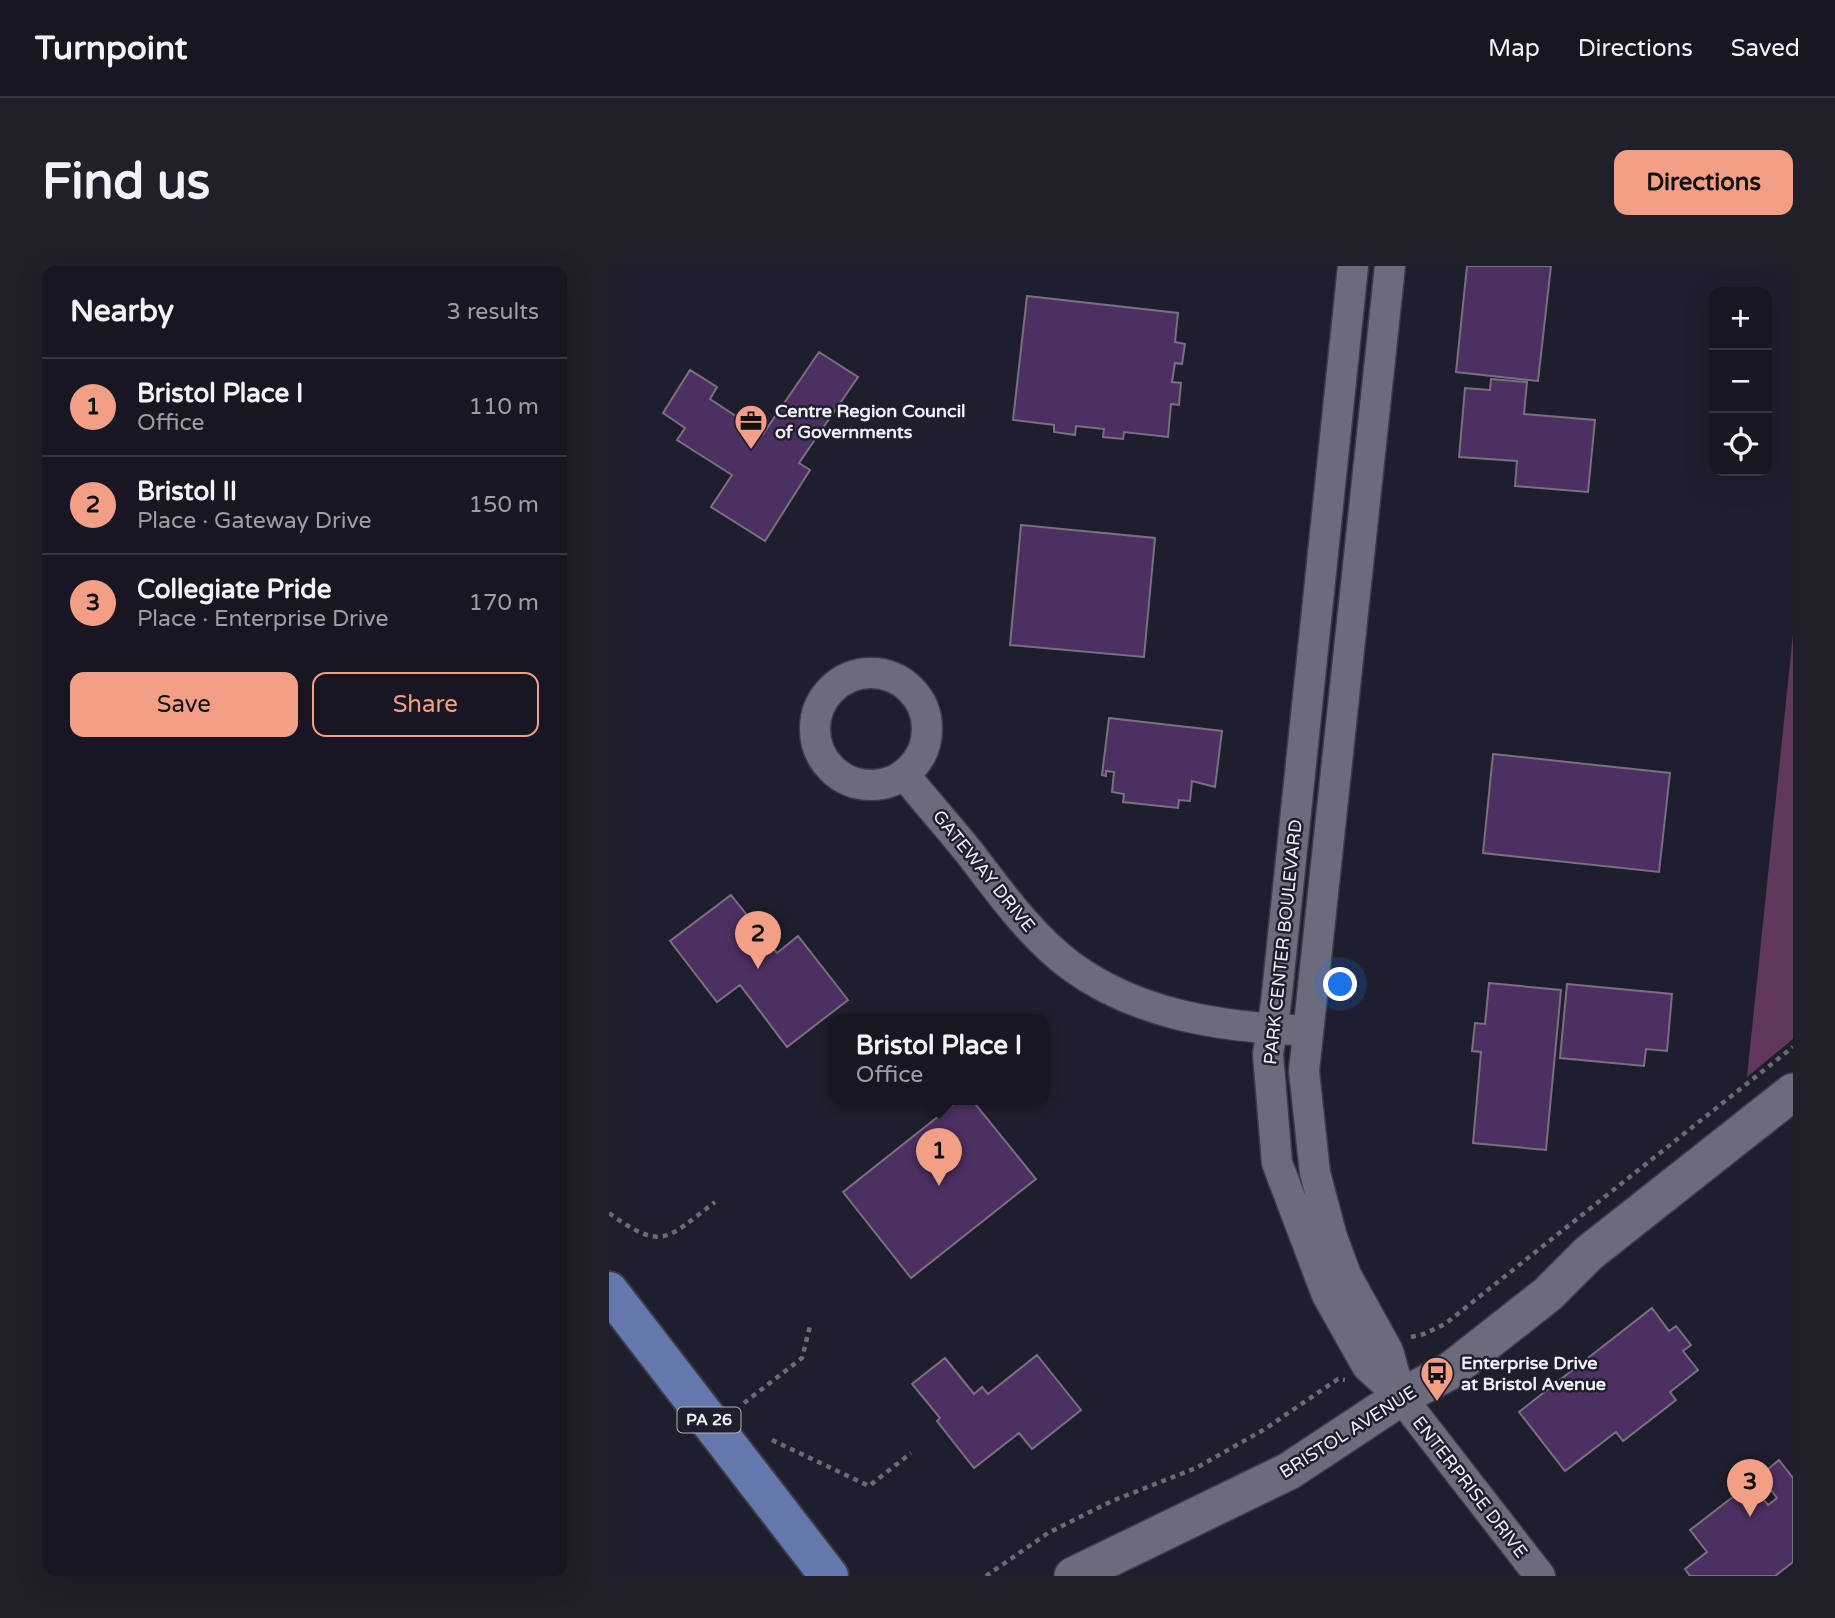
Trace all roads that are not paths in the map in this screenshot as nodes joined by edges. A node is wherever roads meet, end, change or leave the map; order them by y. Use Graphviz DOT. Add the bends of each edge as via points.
graph roads {
  1 [pos="1353,266"];
  2 [pos="1390,266"];
  3 [pos="904,774"];
  4 [pos="1272,1029"];
  5 [pos="1307,1030"];
  6 [pos="1793,1092"];
  7 [pos="609,1291"];
  8 [pos="1401,1397"];
  9 [pos="829,1576"];
  10 [pos="1073,1576"];
  11 [pos="1540,1576"];
  1 -- 4 [label="street, PARK CENTER BOULEVARD"];
  2 -- 5 [label="street, PARK CENTER BOULEVARD"];
  3 -- 4 [label="street, GATEWAY DRIVE" via="1028,928 1072,967 1102,986 1171,1013"];
  4 -- 5 [label="street, GATEWAY DRIVE"];
  4 -- 8 [label="street, PARK CENTER BOULEVARD" via="1268,1054 1272,1130 1281,1179 1327,1295 1367,1366"];
  5 -- 8 [label="street, PARK CENTER BOULEVARD" via="1304,1072 1315,1173 1346,1275 1388,1352"];
  6 -- 8 [label="street, BRISTOL AVENUE" via="1589,1253 1548,1294 1450,1371"];
  7 -- 9 [label="main road, PA 26"];
  8 -- 10 [label="street, BRISTOL AVENUE" via="1289,1471"];
  8 -- 11 [label="street, ENTERPRISE DRIVE"];
}
